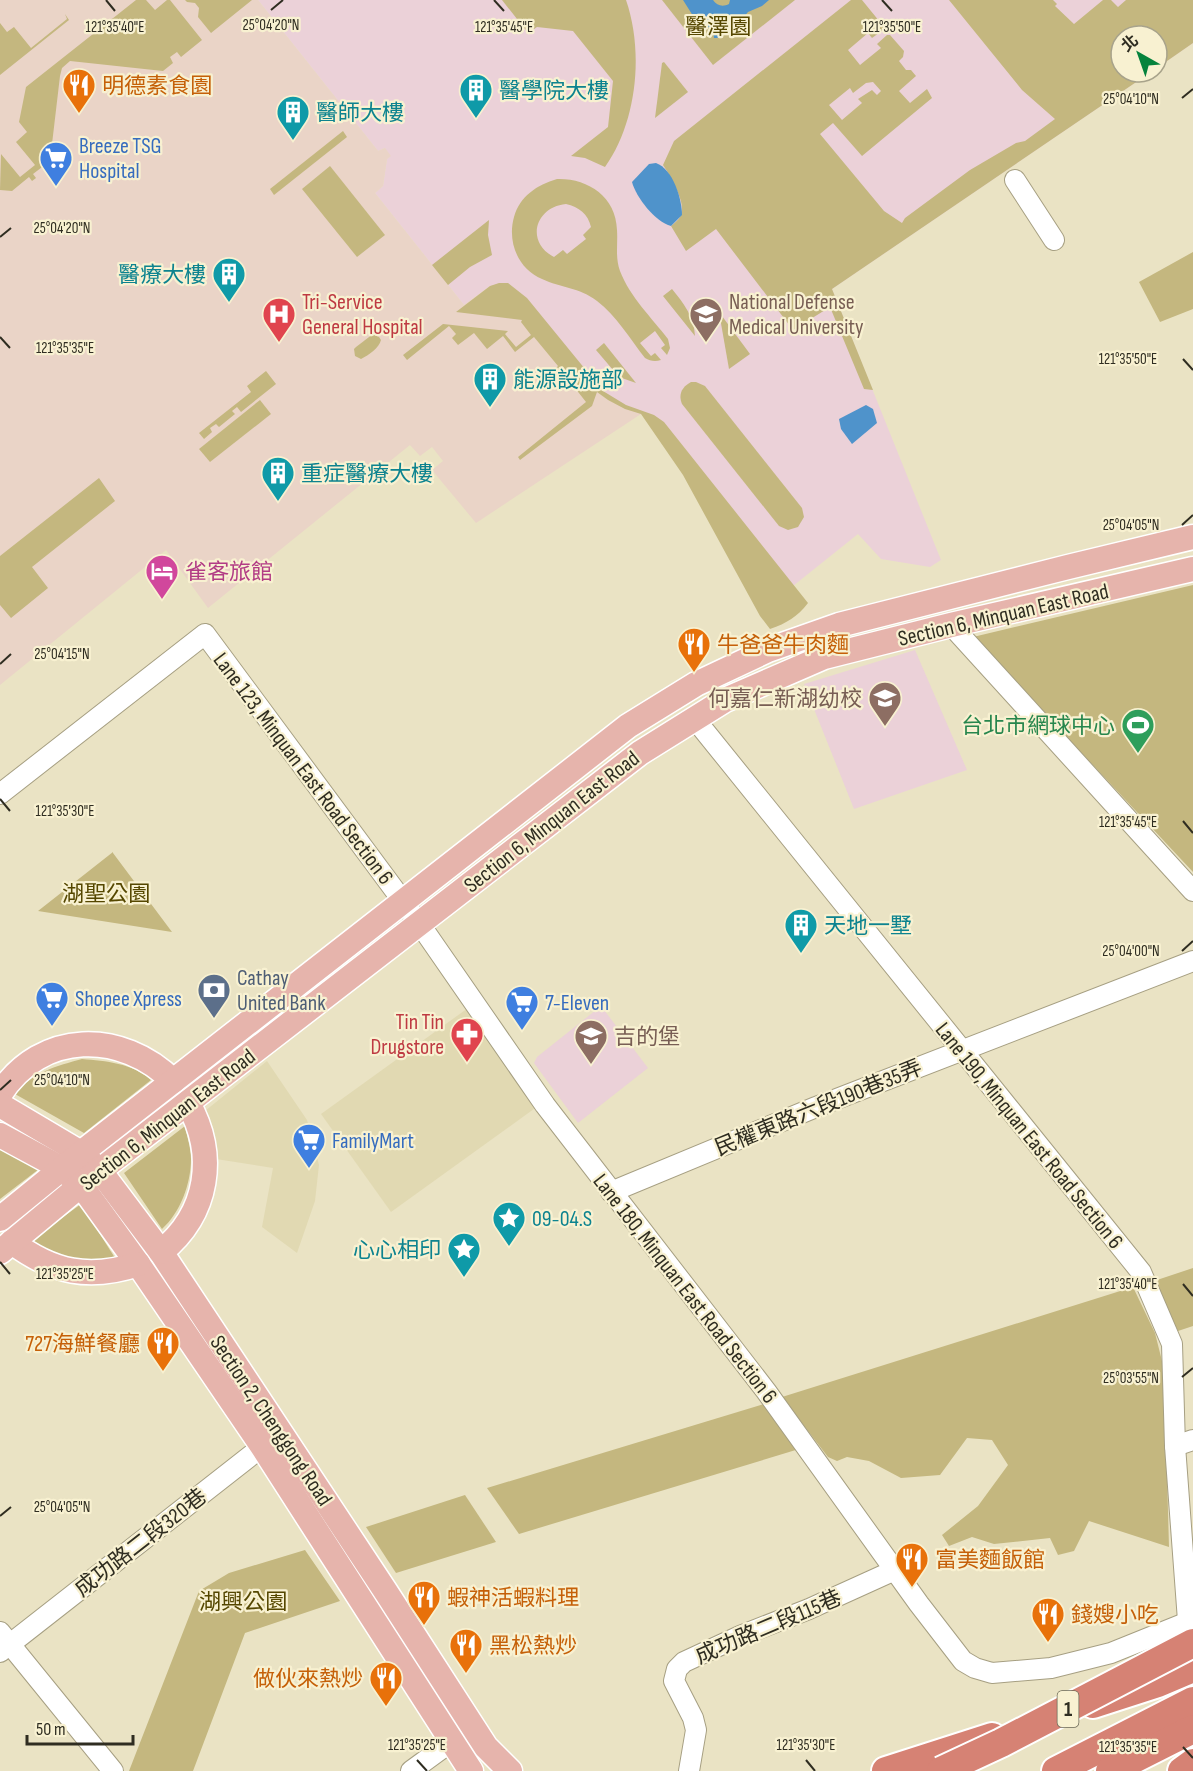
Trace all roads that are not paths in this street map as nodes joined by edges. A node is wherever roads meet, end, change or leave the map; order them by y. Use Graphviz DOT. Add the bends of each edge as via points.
graph roads {
  1 [pos="1015,180"];
  2 [pos="1054,240"];
  3 [pos="1193,537"];
  4 [pos="1193,569"];
  5 [pos="951,625"];
  6 [pos="694,718"];
  7 [pos="0,794"];
  8 [pos="1193,891"];
  9 [pos="403,902"];
  10 [pos="419,923"];
  11 [pos="1193,961"];
  12 [pos="962,1050"];
  13 [pos="174,1081"];
  14 [pos="0,1095"];
  15 [pos="188,1103"];
  16 [pos="0,1105"];
  17 [pos="0,1135"];
  18 [pos="81,1153"];
  19 [pos="61,1168"];
  20 [pos="91,1178"];
  21 [pos="611,1192"];
  22 [pos="0,1219"];
  23 [pos="6,1247"];
  24 [pos="161,1252"];
  25 [pos="138,1264"];
  26 [pos="271,1439"];
  27 [pos="1184,1443"];
  28 [pos="895,1570"];
  29 [pos="1192,1642"];
  30 [pos="3,1643"];
  31 [pos="1193,1701"];
  32 [pos="473,1727"];
  33 [pos="1193,1729"];
  34 [pos="451,1740"];
  35 [pos="1193,1763"];
  36 [pos="114,1771"];
  37 [pos="411,1771"];
  38 [pos="471,1771"];
  39 [pos="510,1771"];
  40 [pos="689,1771"];
  41 [pos="886,1771"];
  42 [pos="941,1771"];
  43 [pos="1056,1771"];
  44 [pos="1110,1771"];
  45 [pos="1182,1771"];
  1 -- 2 [label="street"];
  3 -- 9 [label="main road, Section 6, Minquan East Road" via="839,625 768,650 696,684 628,726"];
  4 -- 5 [label="main road, Section 6, Minquan East Road"];
  5 -- 6 [label="main road, Section 6, Minquan East Road" via="824,657 725,700"];
  5 -- 8 [label="street"];
  6 -- 10 [label="main road, Section 6, Minquan East Road" via="640,753"];
  6 -- 12 [label="street, Lane 190, Minquan East Road Section 6"];
  7 -- 9 [label="street, Lane 123, Minquan East Road Section 6" via="205,634"];
  9 -- 10 [label="street, Lane 180, Minquan East Road Section 6"];
  9 -- 13 [label="main road, Section 6, Minquan East Road"];
  10 -- 15 [label="main road, Section 6, Minquan East Road"];
  10 -- 21 [label="street, Lane 180, Minquan East Road Section 6" via="545,1105"];
  11 -- 12 [label="street, 民權東路六段190巷35弄"];
  12 -- 21 [label="street, 民權東路六段190巷35弄"];
  12 -- 27 [label="street, Lane 190, Minquan East Road Section 6" via="1141,1272 1172,1344"];
  13 -- 14 [label="main road" via="135,1053 87,1044 41,1057 15,1076"];
  13 -- 18 [label="main road, Section 6, Minquan East Road"];
  15 -- 20 [label="main road, Section 6, Minquan East Road"];
  15 -- 24 [label="main road" via="204,1142 203,1185 188,1223"];
  16 -- 18 [label="main road, Section 2, Chenggong Road"];
  17 -- 19 [label="main road, Section 2, Chenggong Road"];
  18 -- 19 [label="main road, Section 6, Minquan East Road"];
  18 -- 20 [label="main road, Section 2, Chenggong Road"];
  19 -- 20 [label="main road, Section 2, Chenggong Road"];
  19 -- 22 [label="main road, Section 6, Minquan East Road"];
  20 -- 23 [label="main road, Section 6, Minquan East Road"];
  20 -- 24 [label="main road, Section 2, Chenggong Road"];
  20 -- 25 [label="main road, Section 2, Chenggong Road"];
  21 -- 28 [label="street, Lane 180, Minquan East Road Section 6" via="691,1291"];
  23 -- 25 [label="main road" via="82,1273 101,1273"];
  24 -- 26 [label="main road, Section 2, Chenggong Road"];
  25 -- 26 [label="main road, Section 2, Chenggong Road"];
  26 -- 30 [label="street, 成功路二段320巷"];
  26 -- 32 [label="main road, Section 2, Chenggong Road"];
  26 -- 34 [label="main road, Section 2, Chenggong Road"];
  27 -- 29 [label="street, Lane 190, Minquan East Road Section 6"];
  28 -- 29 [label="street, Lane 180, Minquan East Road Section 6" via="963,1661 992,1673 1070,1664 1111,1653"];
  28 -- 40 [label="street, 成功路二段115巷" via="684,1662 674,1681 696,1730"];
  29 -- 41 [label="highway" via="1158,1683"];
  29 -- 42 [label="highway, 1, bridge"];
  30 -- 36 [label="street"];
  31 -- 43 [label="highway, 1"];
  32 -- 34 [label="street"];
  32 -- 39 [label="main road, Section 2, Chenggong Road"];
  33 -- 44 [label="highway"];
  34 -- 37 [label="street"];
  34 -- 38 [label="main road, Section 2, Chenggong Road"];
  35 -- 45 [label="highway"];
}
